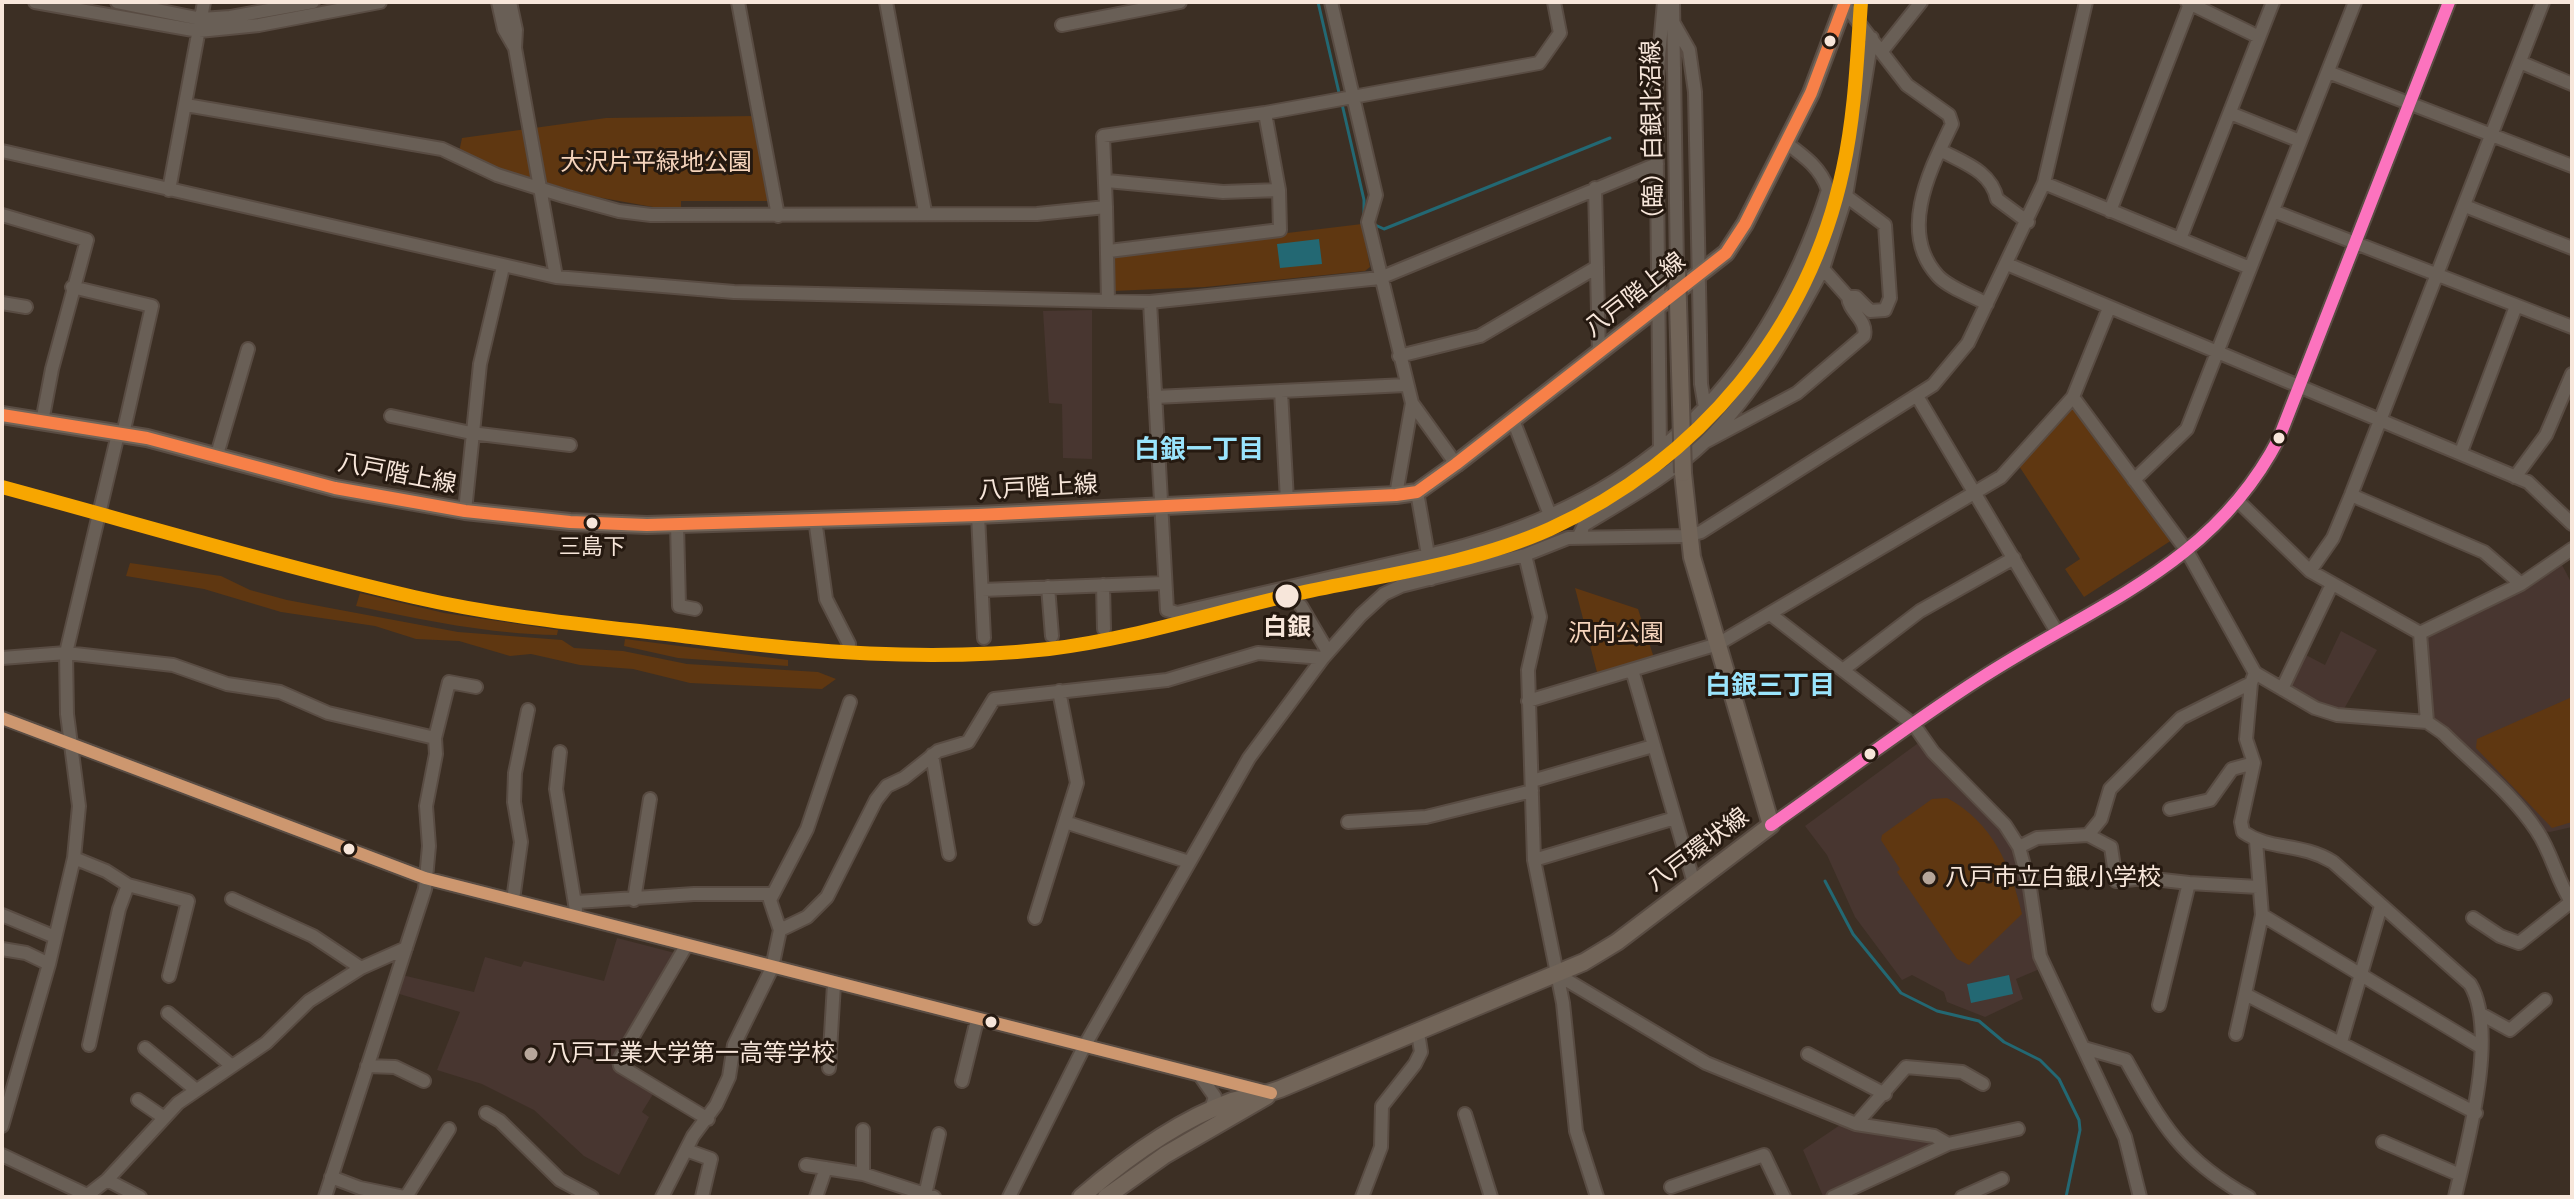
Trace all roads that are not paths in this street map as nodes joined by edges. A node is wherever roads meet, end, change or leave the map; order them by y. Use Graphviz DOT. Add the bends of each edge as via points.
graph roads {
  1 [pos="35,2"];
  2 [pos="117,2"];
  3 [pos="204,2"];
  4 [pos="313,2"];
  5 [pos="380,2"];
  6 [pos="498,2"];
  7 [pos="510,2"];
  8 [pos="738,2"];
  9 [pos="886,2"];
  10 [pos="1180,2"];
  11 [pos="1331,2"];
  12 [pos="1554,2"];
  13 [pos="1664,2"];
  14 [pos="1673,2"];
  15 [pos="1921,2"];
  16 [pos="2086,2"];
  17 [pos="2273,2"];
  18 [pos="2449,2"];
  19 [pos="2543,2"];
  20 [pos="1845,3"];
  21 [pos="2189,3"];
  22 [pos="2351,4"];
  23 [pos="1673,22"];
  24 [pos="200,25"];
  25 [pos="1062,25"];
  26 [pos="1869,34"];
  27 [pos="2259,37"];
  28 [pos="515,48"];
  29 [pos="1882,51"];
  30 [pos="2522,63"];
  31 [pos="2328,72"];
  32 [pos="2572,84"];
  33 [pos="1352,97"];
  34 [pos="2410,103"];
  35 [pos="186,105"];
  36 [pos="1265,113"];
  37 [pos="2230,113"];
  38 [pos="2492,135"];
  39 [pos="2300,141"];
  40 [pos="1785,142"];
  41 [pos="1940,150"];
  42 [pos="3,153"];
  43 [pos="1657,164"];
  44 [pos="2572,166"];
  45 [pos="1107,181"];
  46 [pos="2044,183"];
  47 [pos="537,186"];
  48 [pos="1595,188"];
  49 [pos="169,190"];
  50 [pos="1279,190"];
  51 [pos="1828,190"];
  52 [pos="1846,196"];
  53 [pos="2465,206"];
  54 [pos="1106,207"];
  55 [pos="2110,211"];
  56 [pos="2273,211"];
  57 [pos="925,212"];
  58 [pos="2,215"];
  59 [pos="778,216"];
  60 [pos="2028,222"];
  61 [pos="2180,239"];
  62 [pos="2356,245"];
  63 [pos="2572,248"];
  64 [pos="1109,251"];
  65 [pos="2007,264"];
  66 [pos="503,267"];
  67 [pos="1597,267"];
  68 [pos="2250,268"];
  69 [pos="1677,269"];
  70 [pos="1823,269"];
  71 [pos="1697,276"];
  72 [pos="556,277"];
  73 [pos="2438,277"];
  74 [pos="1380,278"];
  75 [pos="72,287"];
  76 [pos="1848,297"];
  77 [pos="1108,301"];
  78 [pos="1150,302"];
  79 [pos="2,303"];
  80 [pos="1987,304"];
  81 [pos="1660,306"];
  82 [pos="2516,306"];
  83 [pos="26,307"];
  84 [pos="2109,308"];
  85 [pos="2572,327"];
  86 [pos="248,349"];
  87 [pos="2218,352"];
  88 [pos="1599,353"];
  89 [pos="1399,356"];
  90 [pos="2572,374"];
  91 [pos="1406,385"];
  92 [pos="2301,385"];
  93 [pos="1281,391"];
  94 [pos="1917,396"];
  95 [pos="1155,397"];
  96 [pos="2073,397"];
  97 [pos="1412,403"];
  98 [pos="1705,408"];
  99 [pos="2,415"];
  100 [pos="391,416"];
  101 [pos="2381,418"];
  102 [pos="1513,420"];
  103 [pos="42,422"];
  104 [pos="471,433"];
  105 [pos="120,434"];
  106 [pos="1705,442"];
  107 [pos="570,445"];
  108 [pos="1660,451"];
  109 [pos="2461,452"];
  110 [pos="216,458"];
  111 [pos="1456,464"];
  112 [pos="2515,477"];
  113 [pos="2134,480"];
  114 [pos="1417,492"];
  115 [pos="1975,493"];
  116 [pos="1396,495"];
  117 [pos="2351,495"];
  118 [pos="1287,500"];
  119 [pos="2239,502"];
  120 [pos="1160,507"];
  121 [pos="465,511"];
  122 [pos="978,515"];
  123 [pos="1550,515"];
  124 [pos="815,519"];
  125 [pos="677,524"];
  126 [pos="2572,524"];
  127 [pos="1579,536"];
  128 [pos="1687,536"];
  129 [pos="2572,549"];
  130 [pos="2187,551"];
  131 [pos="1428,555"];
  132 [pos="1525,555"];
  133 [pos="2014,558"];
  134 [pos="2310,571"];
  135 [pos="1431,579"];
  136 [pos="1164,583"];
  137 [pos="2332,584"];
  138 [pos="2521,584"];
  139 [pos="1103,585"];
  140 [pos="1048,587"];
  141 [pos="982,590"];
  142 [pos="1301,606"];
  143 [pos="695,609"];
  144 [pos="1770,614"];
  145 [pos="1104,629"];
  146 [pos="2057,632"];
  147 [pos="2420,633"];
  148 [pos="1052,636"];
  149 [pos="984,638"];
  150 [pos="849,644"];
  151 [pos="1718,644"];
  152 [pos="66,653"];
  153 [pos="1326,655"];
  154 [pos="2,658"];
  155 [pos="1844,669"];
  156 [pos="1632,670"];
  157 [pos="2253,678"];
  158 [pos="476,687"];
  159 [pos="2282,689"];
  160 [pos="1059,691"];
  161 [pos="1528,701"];
  162 [pos="850,702"];
  163 [pos="528,710"];
  164 [pos="2,718"];
  165 [pos="2427,722"];
  166 [pos="1914,725"];
  167 [pos="435,738"];
  168 [pos="72,745"];
  169 [pos="1653,746"];
  170 [pos="560,752"];
  171 [pos="932,755"];
  172 [pos="2254,763"];
  173 [pos="1532,786"];
  174 [pos="650,799"];
  175 [pos="2170,809"];
  176 [pos="1675,818"];
  177 [pos="1065,822"];
  178 [pos="1348,822"];
  179 [pos="1771,825"];
  180 [pos="2088,835"];
  181 [pos="2256,841"];
  182 [pos="2019,847"];
  183 [pos="949,854"];
  184 [pos="74,858"];
  185 [pos="1534,860"];
  186 [pos="1189,862"];
  187 [pos="425,878"];
  188 [pos="1694,883"];
  189 [pos="2189,883"];
  190 [pos="128,885"];
  191 [pos="2258,887"];
  192 [pos="773,894"];
  193 [pos="232,899"];
  194 [pos="513,900"];
  195 [pos="634,900"];
  196 [pos="577,902"];
  197 [pos="2572,903"];
  198 [pos="2381,906"];
  199 [pos="2,915"];
  200 [pos="2262,915"];
  201 [pos="575,917"];
  202 [pos="1035,918"];
  203 [pos="2473,918"];
  204 [pos="780,930"];
  205 [pos="55,937"];
  206 [pos="686,946"];
  207 [pos="406,948"];
  208 [pos="2,949"];
  209 [pos="49,964"];
  210 [pos="361,968"];
  211 [pos="772,968"];
  212 [pos="2363,974"];
  213 [pos="1558,975"];
  214 [pos="169,976"];
  215 [pos="834,984"];
  216 [pos="2245,994"];
  217 [pos="2545,1000"];
  218 [pos="2159,1005"];
  219 [pos="168,1013"];
  220 [pos="2481,1014"];
  221 [pos="977,1020"];
  222 [pos="1418,1033"];
  223 [pos="2236,1034"];
  224 [pos="2341,1042"];
  225 [pos="89,1045"];
  226 [pos="1085,1045"];
  227 [pos="2479,1046"];
  228 [pos="145,1048"];
  229 [pos="2084,1048"];
  230 [pos="1808,1054"];
  231 [pos="232,1066"];
  232 [pos="367,1066"];
  233 [pos="829,1068"];
  234 [pos="1197,1074"];
  235 [pos="424,1081"];
  236 [pos="962,1081"];
  237 [pos="1983,1084"];
  238 [pos="196,1090"];
  239 [pos="1271,1093"];
  240 [pos="1885,1094"];
  241 [pos="138,1100"];
  242 [pos="1210,1112"];
  243 [pos="486,1113"];
  244 [pos="2476,1113"];
  245 [pos="1465,1114"];
  246 [pos="163,1117"];
  247 [pos="708,1119"];
  248 [pos="1856,1124"];
  249 [pos="2,1126"];
  250 [pos="449,1129"];
  251 [pos="2018,1129"];
  252 [pos="863,1130"];
  253 [pos="939,1134"];
  254 [pos="2383,1142"];
  255 [pos="1948,1144"];
  256 [pos="686,1150"];
  257 [pos="2,1155"];
  258 [pos="806,1165"];
  259 [pos="826,1168"];
  260 [pos="863,1174"];
  261 [pos="2460,1175"];
  262 [pos="331,1177"];
  263 [pos="2002,1179"];
  264 [pos="107,1180"];
  265 [pos="1671,1187"];
  266 [pos="86,1196"];
  267 [pos="929,1196"];
  268 [pos="140,1197"];
  269 [pos="325,1197"];
  270 [pos="403,1197"];
  271 [pos="592,1197"];
  272 [pos="662,1197"];
  273 [pos="702,1197"];
  274 [pos="816,1197"];
  275 [pos="1009,1197"];
  276 [pos="1081,1197"];
  277 [pos="1106,1197"];
  278 [pos="1362,1197"];
  279 [pos="1491,1197"];
  280 [pos="1597,1197"];
  281 [pos="1784,1197"];
  282 [pos="1833,1197"];
  283 [pos="1962,1197"];
  284 [pos="2140,1197"];
  285 [pos="2249,1197"];
  286 [pos="2455,1197"];
  1 -- 24 [label="street"];
  2 -- 24 [label="street"];
  3 -- 24 [label="street"];
  4 -- 24 [label="street"];
  5 -- 24 [label="street" via="259,25"];
  6 -- 28 [label="street"];
  7 -- 28 [label="street"];
  8 -- 59 [label="street"];
  9 -- 57 [label="street"];
  10 -- 25 [label="street"];
  11 -- 33 [label="street"];
  12 -- 33 [label="street" via="1560,33 1539,63"];
  13 -- 43 [label="street" via="1656,89"];
  14 -- 23 [label="street, （臨）白銀北沼線"];
  15 -- 29 [label="street"];
  16 -- 46 [label="street"];
  17 -- 27 [label="street"];
  18 -- 34 [label="street"];
  19 -- 30 [label="street"];
  20 -- 26 [label="street"];
  20 -- 40 [label="main road, 八戸階上線" via="1811,93"];
  21 -- 27 [label="street"];
  21 -- 55 [label="street"];
  22 -- 31 [label="street"];
  23 -- 69 [label="street, （臨）白銀北沼線"];
  23 -- 71 [label="street" via="1689,50 1695,92"];
  24 -- 35 [label="street"];
  26 -- 29 [label="street"];
  26 -- 52 [label="street"];
  27 -- 37 [label="street"];
  28 -- 47 [label="street"];
  29 -- 41 [label="street" via="1907,85 1949,115 1952,124"];
  30 -- 32 [label="street"];
  30 -- 38 [label="street"];
  31 -- 34 [label="street"];
  31 -- 39 [label="street"];
  33 -- 36 [label="street"];
  33 -- 74 [label="street" via="1376,195 1368,222"];
  34 -- 38 [label="street"];
  34 -- 62 [label="street"];
  35 -- 47 [label="street" via="442,149 497,175"];
  35 -- 49 [label="street"];
  36 -- 45 [label="street" via="1103,136"];
  36 -- 50 [label="street"];
  37 -- 39 [label="street"];
  37 -- 61 [label="street"];
  38 -- 44 [label="street"];
  38 -- 53 [label="street"];
  39 -- 56 [label="street"];
  40 -- 51 [label="street" via="1814,164"];
  40 -- 71 [label="main road, 八戸階上線" via="1739,234 1726,253"];
  41 -- 60 [label="street" via="1986,175 1997,199"];
  41 -- 80 [label="street" via="1920,198 1918,221 1925,251 1939,277"];
  42 -- 49 [label="street"];
  43 -- 48 [label="street"];
  43 -- 81 [label="street"];
  45 -- 50 [label="street" via="1223,192"];
  45 -- 54 [label="street"];
  46 -- 55 [label="street"];
  46 -- 60 [label="street"];
  47 -- 59 [label="street" via="630,213"];
  47 -- 72 [label="street"];
  48 -- 67 [label="street"];
  48 -- 74 [label="street"];
  49 -- 66 [label="street"];
  50 -- 64 [label="street" via="1280,230"];
  51 -- 52 [label="street"];
  51 -- 98 [label="street" via="1809,246 1774,317"];
  52 -- 70 [label="street"];
  52 -- 76 [label="street" via="1885,225 1890,298 1885,310 1877,312"];
  53 -- 63 [label="street"];
  53 -- 73 [label="street"];
  54 -- 57 [label="street" via="1037,214"];
  54 -- 64 [label="street"];
  55 -- 61 [label="street"];
  56 -- 62 [label="street"];
  56 -- 68 [label="street"];
  57 -- 59 [label="street"];
  58 -- 75 [label="street" via="87,240"];
  60 -- 65 [label="street"];
  61 -- 68 [label="street"];
  62 -- 73 [label="street"];
  62 -- 92 [label="street"];
  64 -- 77 [label="street"];
  65 -- 80 [label="street"];
  65 -- 84 [label="street"];
  66 -- 72 [label="street"];
  66 -- 104 [label="street" via="480,364"];
  67 -- 88 [label="street"];
  67 -- 89 [label="street" via="1480,336"];
  68 -- 87 [label="street"];
  69 -- 128 [label="main road, 八戸環状線, bridge"];
  70 -- 76 [label="street"];
  70 -- 106 [label="street" via="1758,379"];
  71 -- 81 [label="main road, 八戸階上線"];
  71 -- 98 [label="street"];
  72 -- 77 [label="street" via="734,292"];
  73 -- 82 [label="street"];
  73 -- 101 [label="street"];
  74 -- 78 [label="street"];
  74 -- 89 [label="street"];
  75 -- 103 [label="street"];
  75 -- 105 [label="street" via="152,306"];
  76 -- 106 [label="street" via="1848,305 1863,322 1864,336 1797,393"];
  77 -- 78 [label="street"];
  78 -- 95 [label="street"];
  79 -- 83 [label="street"];
  80 -- 94 [label="street" via="1968,343"];
  81 -- 88 [label="main road, 八戸階上線"];
  81 -- 108 [label="street"];
  82 -- 85 [label="street"];
  82 -- 109 [label="street"];
  84 -- 87 [label="street"];
  84 -- 96 [label="street"];
  86 -- 110 [label="street"];
  87 -- 92 [label="street"];
  87 -- 113 [label="street" via="2187,429"];
  88 -- 102 [label="main road, 八戸階上線"];
  89 -- 91 [label="street"];
  90 -- 112 [label="street" via="2546,435"];
  91 -- 93 [label="street"];
  91 -- 97 [label="street"];
  92 -- 101 [label="street"];
  92 -- 119 [label="street" via="2269,458"];
  93 -- 95 [label="street"];
  93 -- 118 [label="street"];
  94 -- 115 [label="street"];
  94 -- 128 [label="street" via="1721,521"];
  95 -- 120 [label="street"];
  96 -- 113 [label="street"];
  96 -- 115 [label="street" via="2001,477"];
  97 -- 111 [label="street"];
  97 -- 116 [label="street"];
  98 -- 108 [label="street"];
  99 -- 103 [label="main road, 八戸階上線"];
  100 -- 104 [label="street"];
  101 -- 109 [label="street"];
  101 -- 117 [label="street"];
  102 -- 111 [label="main road, 八戸階上線"];
  102 -- 123 [label="street"];
  103 -- 105 [label="main road, 八戸階上線"];
  104 -- 107 [label="street"];
  104 -- 121 [label="street"];
  105 -- 110 [label="main road, 八戸階上線"];
  105 -- 152 [label="street"];
  106 -- 127 [label="street" via="1584,525"];
  108 -- 123 [label="street"];
  109 -- 112 [label="street"];
  110 -- 121 [label="main road, 八戸階上線" via="335,488"];
  111 -- 114 [label="main road, 八戸階上線"];
  112 -- 126 [label="street" via="2546,497"];
  113 -- 130 [label="street"];
  114 -- 116 [label="main road, 八戸階上線"];
  114 -- 131 [label="street"];
  115 -- 133 [label="street"];
  115 -- 144 [label="street"];
  116 -- 118 [label="main road, 八戸階上線"];
  117 -- 134 [label="street" via="2333,538"];
  117 -- 138 [label="street" via="2484,552"];
  118 -- 120 [label="main road, 八戸階上線"];
  119 -- 130 [label="street"];
  119 -- 134 [label="street"];
  120 -- 122 [label="main road, 八戸階上線"];
  120 -- 136 [label="street"];
  121 -- 125 [label="main road, 八戸階上線" via="570,522"];
  122 -- 124 [label="main road, 八戸階上線"];
  122 -- 141 [label="street"];
  123 -- 131 [label="street"];
  124 -- 125 [label="main road, 八戸階上線"];
  124 -- 150 [label="street" via="826,599"];
  125 -- 143 [label="street" via="679,606"];
  127 -- 128 [label="street"];
  127 -- 132 [label="street"];
  128 -- 151 [label="main road, 八戸環状線"];
  129 -- 138 [label="street"];
  130 -- 146 [label="street"];
  130 -- 157 [label="street"];
  131 -- 135 [label="street"];
  131 -- 136 [label="street" via="1177,613 1167,610"];
  132 -- 135 [label="street"];
  132 -- 161 [label="street" via="1540,617 1528,670"];
  133 -- 146 [label="street"];
  133 -- 155 [label="street" via="1920,611"];
  134 -- 137 [label="street"];
  135 -- 153 [label="street" via="1384,594"];
  136 -- 139 [label="street"];
  137 -- 147 [label="street"];
  137 -- 159 [label="street"];
  138 -- 147 [label="street"];
  139 -- 140 [label="street"];
  139 -- 145 [label="street"];
  140 -- 141 [label="street"];
  140 -- 148 [label="street"];
  141 -- 149 [label="street"];
  142 -- 153 [label="street"];
  144 -- 151 [label="street"];
  144 -- 155 [label="street"];
  146 -- 166 [label="street"];
  147 -- 165 [label="street"];
  151 -- 156 [label="street"];
  151 -- 179 [label="main road, 八戸環状線"];
  152 -- 154 [label="street"];
  152 -- 167 [label="street" via="181,667 227,684 280,692 328,713"];
  152 -- 168 [label="street"];
  153 -- 160 [label="street" via="1261,653 1167,680"];
  153 -- 186 [label="street" via="1249,758"];
  155 -- 166 [label="street"];
  156 -- 161 [label="street"];
  156 -- 169 [label="street"];
  157 -- 159 [label="street"];
  157 -- 172 [label="street" via="2246,739"];
  157 -- 180 [label="street" via="2181,718 2110,789 2101,819"];
  158 -- 167 [label="street" via="449,682"];
  159 -- 165 [label="street" via="2337,715"];
  160 -- 171 [label="street" via="994,699 968,742"];
  160 -- 177 [label="street" via="1077,783"];
  161 -- 173 [label="street"];
  162 -- 192 [label="street" via="807,829"];
  163 -- 194 [label="street" via="515,773 521,842"];
  164 -- 168 [label="street"];
  165 -- 197 [label="street" via="2527,816"];
  166 -- 179 [label="street"];
  166 -- 182 [label="street"];
  167 -- 187 [label="street" via="426,806"];
  168 -- 184 [label="street" via="79,806"];
  168 -- 187 [label="street"];
  169 -- 173 [label="street"];
  169 -- 176 [label="street"];
  170 -- 196 [label="street" via="556,789"];
  171 -- 183 [label="street"];
  171 -- 204 [label="street" via="881,793 827,897 807,917"];
  172 -- 175 [label="street" via="2232,769 2210,800"];
  172 -- 181 [label="street" via="2241,822 2243,832"];
  173 -- 178 [label="street" via="1426,817"];
  173 -- 185 [label="street"];
  174 -- 195 [label="street"];
  176 -- 185 [label="street"];
  176 -- 188 [label="street"];
  177 -- 186 [label="street"];
  177 -- 202 [label="street"];
  179 -- 188 [label="main road, 八戸環状線"];
  180 -- 182 [label="street" via="2037,838"];
  180 -- 189 [label="street" via="2111,847 2116,881"];
  181 -- 191 [label="street"];
  181 -- 198 [label="street" via="2313,849"];
  182 -- 229 [label="street" via="2040,956"];
  184 -- 190 [label="street"];
  184 -- 205 [label="street"];
  185 -- 213 [label="street"];
  186 -- 226 [label="street"];
  187 -- 194 [label="street"];
  187 -- 207 [label="street"];
  188 -- 213 [label="main road, 八戸環状線" via="1617,942"];
  189 -- 191 [label="street"];
  189 -- 218 [label="street"];
  190 -- 214 [label="street" via="188,901"];
  190 -- 225 [label="street"];
  191 -- 200 [label="street"];
  192 -- 195 [label="street"];
  192 -- 204 [label="street" via="770,900"];
  193 -- 210 [label="street" via="313,936"];
  194 -- 201 [label="street"];
  195 -- 196 [label="street"];
  196 -- 201 [label="street"];
  197 -- 203 [label="street" via="2519,943"];
  198 -- 212 [label="street"];
  198 -- 220 [label="street" via="2470,984"];
  199 -- 205 [label="street"];
  200 -- 212 [label="street"];
  200 -- 216 [label="street"];
  201 -- 206 [label="street"];
  204 -- 211 [label="street"];
  205 -- 209 [label="street"];
  206 -- 211 [label="street"];
  206 -- 247 [label="street" via="619,1060 620,1066"];
  207 -- 210 [label="street"];
  207 -- 232 [label="street"];
  208 -- 209 [label="street"];
  209 -- 249 [label="street"];
  210 -- 231 [label="street" via="309,1001 266,1043"];
  211 -- 215 [label="street"];
  211 -- 247 [label="street" via="734,1045 729,1077"];
  212 -- 224 [label="street"];
  212 -- 227 [label="street"];
  213 -- 222 [label="main road, 八戸環状線"];
  213 -- 248 [label="street" via="1706,1063"];
  213 -- 280 [label="street" via="1576,1131"];
  215 -- 221 [label="street"];
  215 -- 233 [label="street"];
  216 -- 223 [label="street"];
  216 -- 224 [label="street"];
  217 -- 220 [label="street" via="2510,1030"];
  219 -- 231 [label="street"];
  220 -- 227 [label="street"];
  221 -- 226 [label="street"];
  221 -- 236 [label="street"];
  222 -- 239 [label="main road, 八戸環状線"];
  222 -- 278 [label="street" via="1421,1052 1382,1106 1381,1147"];
  224 -- 244 [label="street"];
  226 -- 234 [label="street"];
  226 -- 275 [label="street"];
  227 -- 244 [label="street"];
  228 -- 238 [label="street"];
  229 -- 284 [label="street" via="2125,1137"];
  229 -- 285 [label="street" via="2126,1060 2167,1132 2206,1169"];
  230 -- 240 [label="street"];
  231 -- 238 [label="street"];
  232 -- 235 [label="street" via="395,1067"];
  232 -- 262 [label="street"];
  234 -- 239 [label="street"];
  234 -- 242 [label="street" via="1215,1097"];
  237 -- 240 [label="street" via="1962,1072 1906,1067"];
  238 -- 246 [label="street"];
  239 -- 242 [label="main road, 八戸環状線"];
  239 -- 277 [label="main road, 八戸環状線" via="1165,1155"];
  240 -- 248 [label="street"];
  241 -- 246 [label="street"];
  242 -- 276 [label="main road, 八戸環状線" via="1141,1152"];
  243 -- 271 [label="street" via="560,1180"];
  244 -- 261 [label="street"];
  245 -- 279 [label="street"];
  246 -- 264 [label="street"];
  247 -- 256 [label="street"];
  248 -- 255 [label="street" via="1934,1136"];
  250 -- 270 [label="street"];
  251 -- 255 [label="street"];
  252 -- 260 [label="street"];
  253 -- 267 [label="street"];
  254 -- 261 [label="street"];
  255 -- 282 [label="street"];
  256 -- 272 [label="street"];
  256 -- 273 [label="street" via="711,1159"];
  257 -- 266 [label="street"];
  258 -- 259 [label="street"];
  259 -- 260 [label="street"];
  259 -- 274 [label="street"];
  260 -- 267 [label="street"];
  261 -- 286 [label="street"];
  262 -- 269 [label="street"];
  262 -- 270 [label="street"];
  263 -- 283 [label="street"];
  264 -- 266 [label="street"];
  264 -- 268 [label="street"];
  265 -- 281 [label="street" via="1764,1155"];
}
